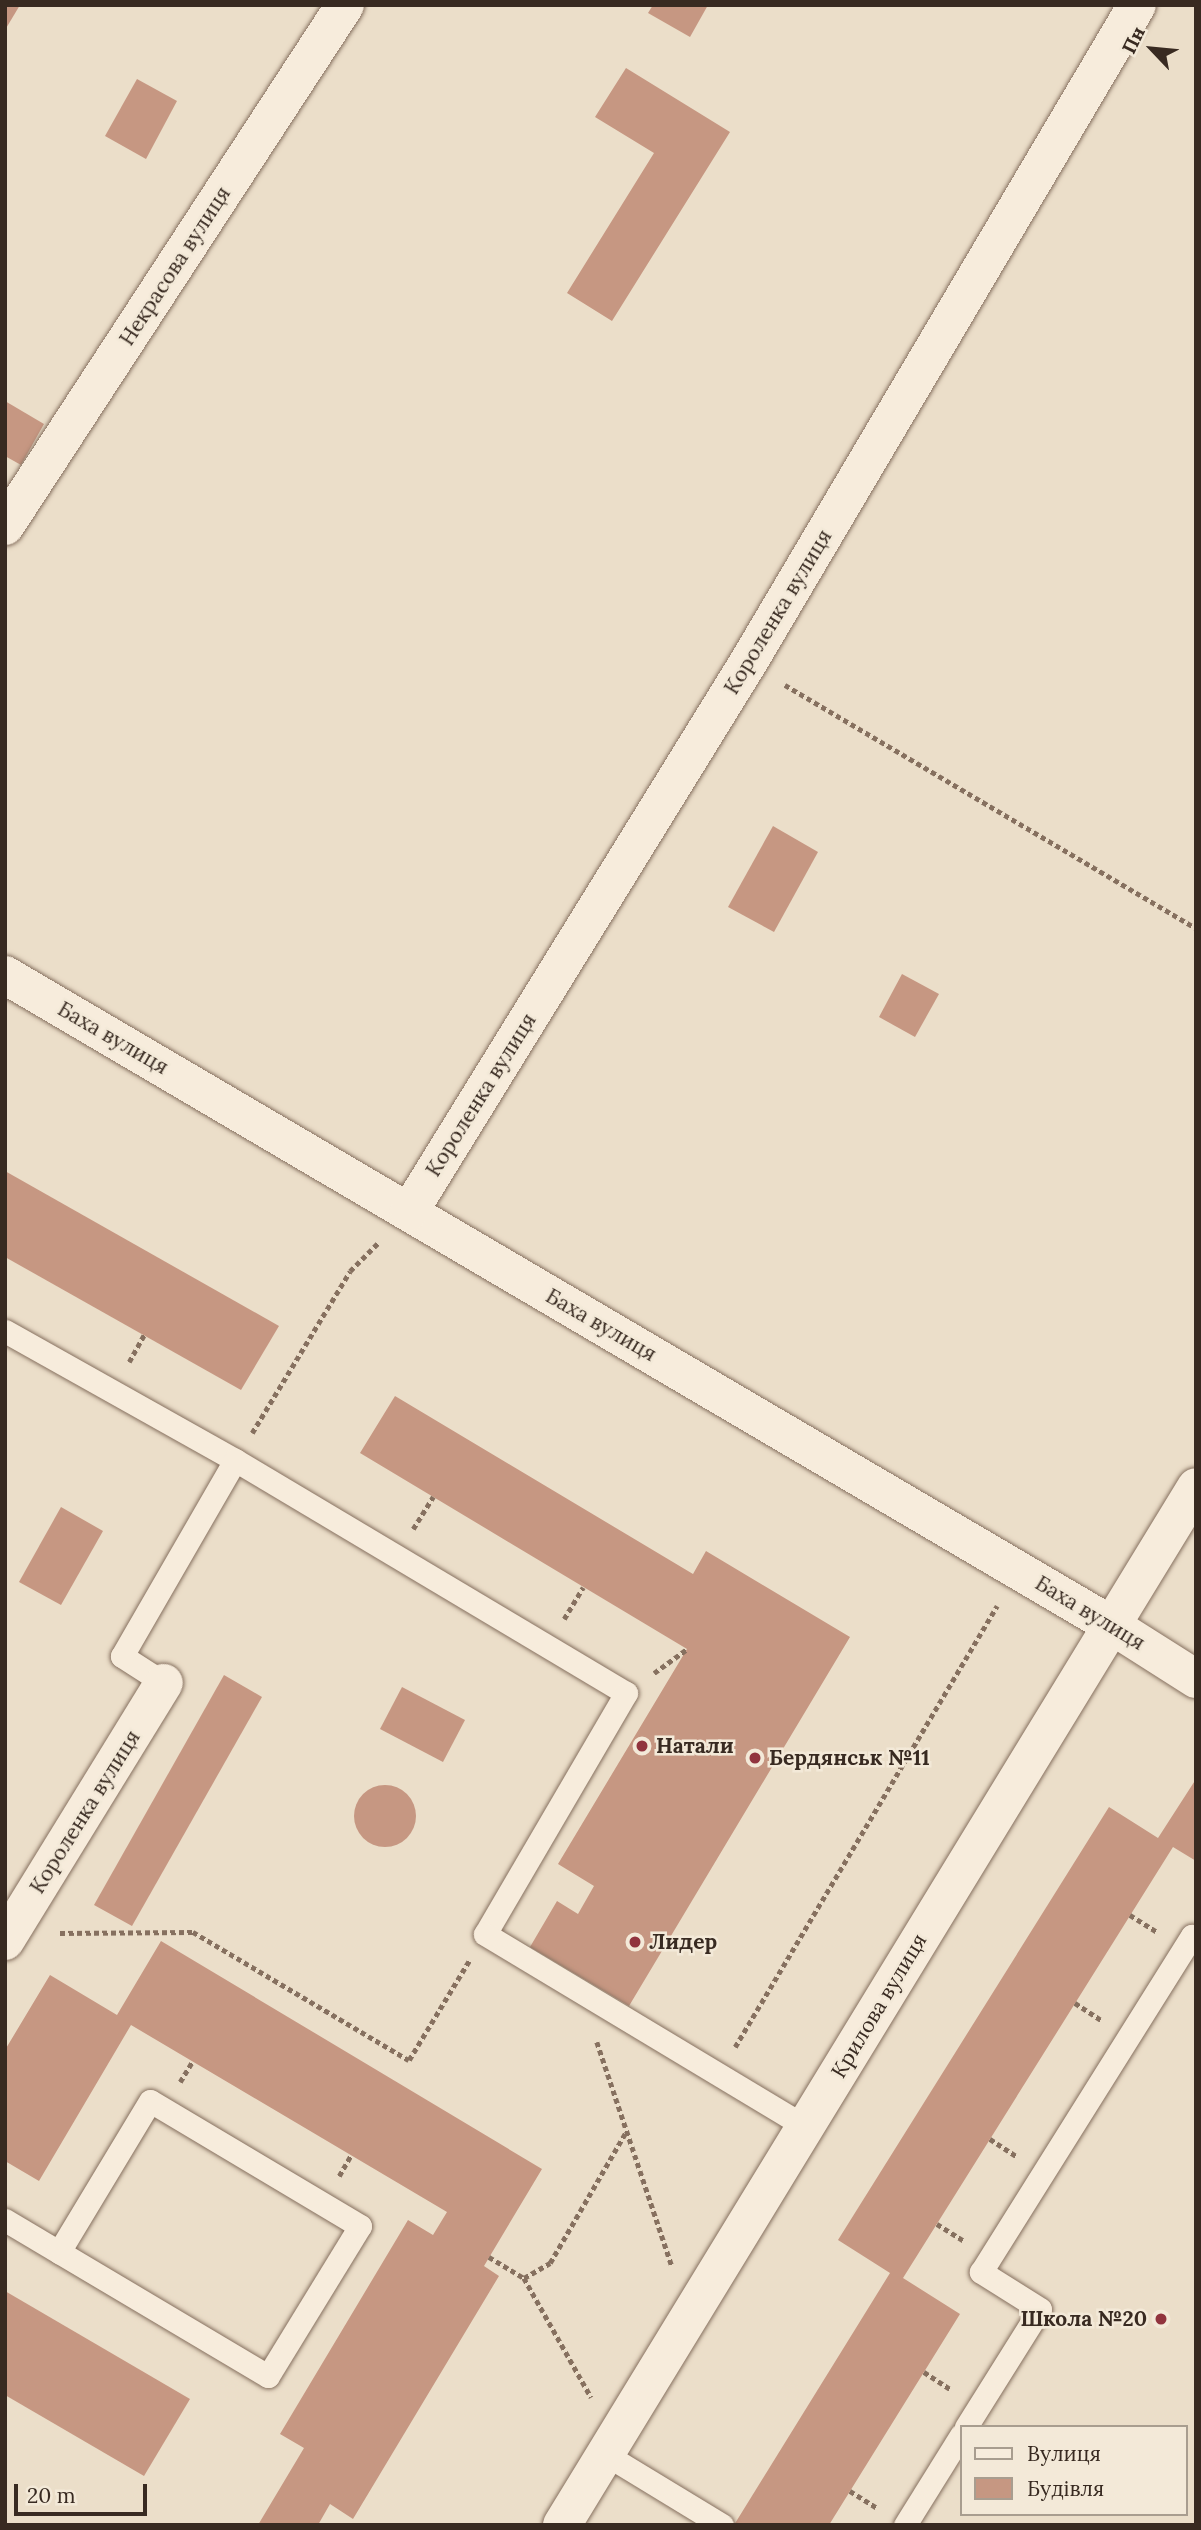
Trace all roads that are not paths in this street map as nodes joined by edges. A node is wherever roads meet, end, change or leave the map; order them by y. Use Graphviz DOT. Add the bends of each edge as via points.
graph roads {
  1 [pos="345,5"];
  2 [pos="1137,5"];
  3 [pos="5,526"];
  4 [pos="5,975"];
  5 [pos="409,1212"];
  6 [pos="5,1331"];
  7 [pos="235,1460"];
  8 [pos="1196,1487"];
  9 [pos="1111,1625"];
  10 [pos="1196,1679"];
  11 [pos="164,1683"];
  12 [pos="8,1938"];
  13 [pos="1196,1938"];
  14 [pos="805,2126"];
  15 [pos="5,2220"];
  16 [pos="59,2252"];
  17 [pos="967,2425"];
  18 [pos="960,2437"];
  19 [pos="610,2446"];
  20 [pos="562,2525"];
  21 [pos="722,2525"];
  22 [pos="905,2525"];
  1 -- 3 [label="street, Некрасова вулиця"];
  2 -- 5 [label="street, Короленка вулиця" via="748,663"];
  4 -- 5 [label="street, Баха вулиця"];
  5 -- 9 [label="street, Баха вулиця"];
  6 -- 7 [label="lane"];
  7 -- 11 [label="lane" via="122,1656"];
  7 -- 14 [label="lane" via="625,1693 485,1934"];
  8 -- 9 [label="street, Крилова вулиця"];
  9 -- 10 [label="street, Баха вулиця"];
  9 -- 14 [label="street, Крилова вулиця"];
  11 -- 12 [label="street, Короленка вулиця"];
  13 -- 17 [label="lane" via="1192,1936 981,2272 1040,2309"];
  14 -- 19 [label="street, Крилова вулиця"];
  15 -- 16 [label="lane"];
  16 -- 16 [label="lane" via="268,2376 360,2226 150,2101"];
  18 -- 22 [label="lane"];
  19 -- 20 [label="street, Крилова вулиця"];
  19 -- 21 [label="lane"];
}
